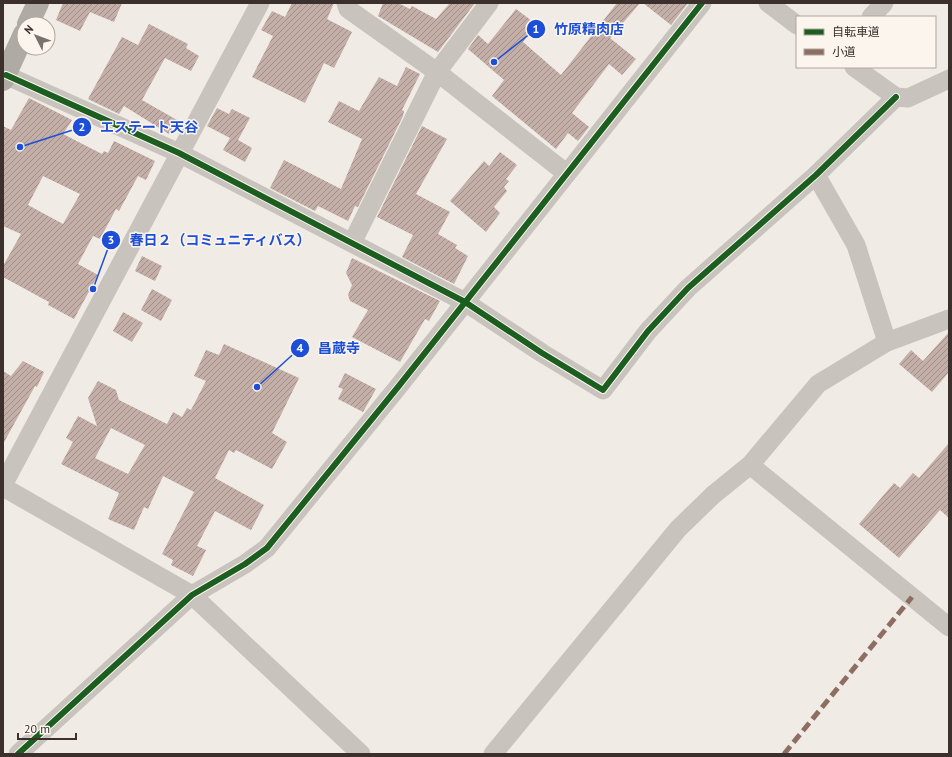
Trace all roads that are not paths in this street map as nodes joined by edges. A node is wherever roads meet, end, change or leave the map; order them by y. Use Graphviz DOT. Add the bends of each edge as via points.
graph roads {
  1 [pos="38,3"];
  2 [pos="260,3"];
  3 [pos="346,3"];
  4 [pos="489,3"];
  5 [pos="702,3"];
  6 [pos="768,3"];
  7 [pos="884,3"];
  8 [pos="32,16"];
  9 [pos="872,16"];
  10 [pos="796,24"];
  11 [pos="16,51"];
  12 [pos="855,68"];
  13 [pos="437,72"];
  14 [pos="4,77"];
  15 [pos="949,79"];
  16 [pos="896,97"];
  17 [pos="179,153"];
  18 [pos="566,173"];
  19 [pos="816,175"];
  20 [pos="352,243"];
  21 [pos="465,302"];
  22 [pos="949,319"];
  23 [pos="887,342"];
  24 [pos="750,465"];
  25 [pos="3,486"];
  26 [pos="192,595"];
  27 [pos="949,627"];
  28 [pos="18,754"];
  29 [pos="361,754"];
  30 [pos="493,754"];
  1 -- 8 [label="highway"];
  2 -- 17 [label="street"];
  3 -- 13 [label="street" via="348,9"];
  4 -- 13 [label="street"];
  5 -- 18 [label="street"];
  6 -- 10 [label="street"];
  7 -- 9 [label="street"];
  11 -- 14 [label="highway"];
  12 -- 16 [label="street"];
  13 -- 18 [label="street"];
  13 -- 20 [label="street"];
  14 -- 17 [label="street"];
  15 -- 16 [label="street" via="908,98"];
  16 -- 19 [label="street"];
  17 -- 20 [label="street"];
  17 -- 25 [label="street"];
  18 -- 21 [label="street"];
  19 -- 21 [label="street" via="688,288 648,332 604,390"];
  19 -- 23 [label="street" via="856,245"];
  20 -- 21 [label="street"];
  21 -- 26 [label="street" via="267,548"];
  22 -- 23 [label="street"];
  23 -- 24 [label="street" via="818,384"];
  24 -- 27 [label="street"];
  24 -- 30 [label="street" via="713,495 678,529"];
  25 -- 26 [label="street"];
  26 -- 28 [label="street"];
  26 -- 29 [label="street"];
}
